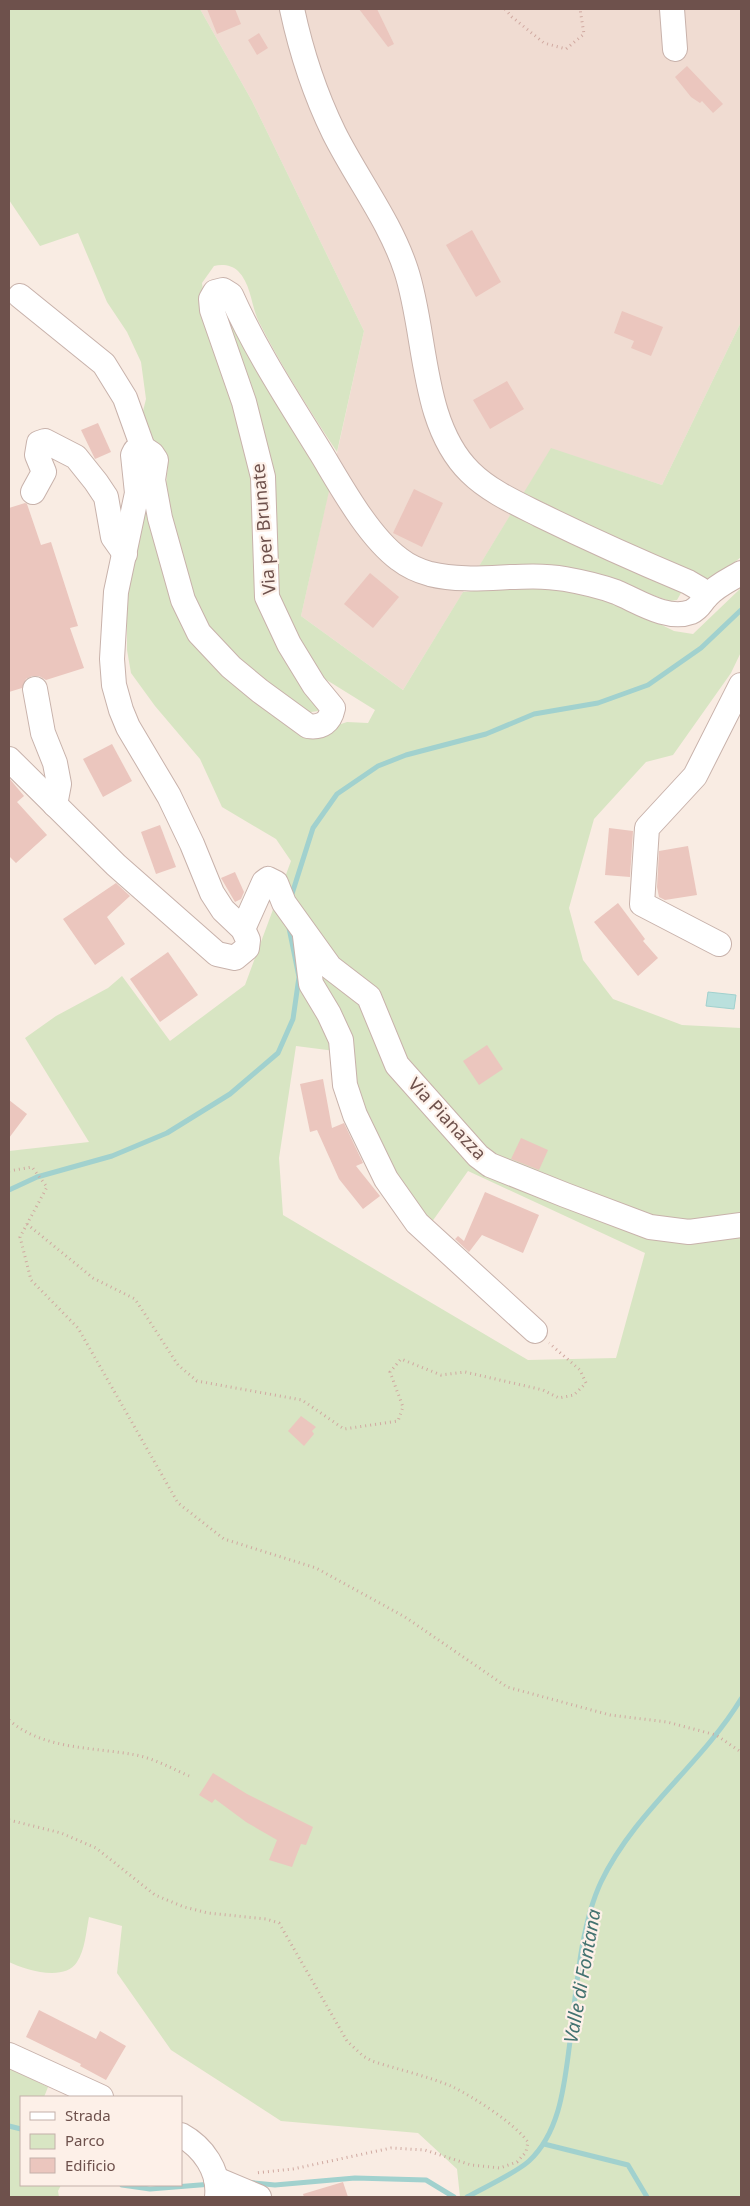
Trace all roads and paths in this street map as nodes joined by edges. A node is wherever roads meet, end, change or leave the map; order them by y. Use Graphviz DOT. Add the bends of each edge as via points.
graph roads {
  1 [pos="292,9"];
  2 [pos="505,9"];
  3 [pos="580,9"];
  4 [pos="672,9"];
  5 [pos="675,49"];
  6 [pos="20,296"];
  7 [pos="143,448"];
  8 [pos="33,492"];
  9 [pos="124,554"];
  10 [pos="741,574"];
  11 [pos="706,597"];
  12 [pos="741,685"];
  13 [pos="35,689"];
  14 [pos="9,759"];
  15 [pos="55,805"];
  16 [pos="294,920"];
  17 [pos="243,929"];
  18 [pos="719,944"];
  19 [pos="9,1171"];
  20 [pos="27,1224"];
  21 [pos="741,1225"];
  22 [pos="535,1331"];
  23 [pos="9,1720"];
  24 [pos="741,1752"];
  25 [pos="189,1776"];
  26 [pos="9,1820"];
  27 [pos="9,2055"];
  28 [pos="99,2096"];
  29 [pos="182,2135"];
  30 [pos="218,2186"];
  31 [pos="259,2197"];
  1 -- 11 [label="street" via="301,47 334,133 388,228 406,270 436,414 451,448 470,472 508,499 688,582"];
  2 -- 3 [label="path" via="544,43 566,49 584,34"];
  4 -- 5 [label="street"];
  6 -- 7 [label="street" via="104,364 125,398"];
  7 -- 9 [label="street" via="135,450 133,455 137,493"];
  7 -- 11 [label="street, Via per Brunate" via="156,460 153,480 160,518 183,600 199,633 238,673 308,726 325,723 334,708 289,644 267,597 263,477 244,402 212,310 211,299 215,292 223,290 231,295 265,362 354,507 398,559 430,574 462,579 535,575 565,579 615,592 667,613 692,612"];
  8 -- 9 [label="street" via="44,472 37,455 38,443 45,441 76,458 96,482 106,498 113,537"];
  9 -- 17 [label="street" via="116,592 112,659 120,710 169,796 212,893"];
  10 -- 11 [label="street" via="724,582"];
  12 -- 18 [label="street" via="695,776 647,828 642,904"];
  13 -- 15 [label="street" via="43,734 55,763 59,784"];
  14 -- 15 [label="street"];
  15 -- 17 [label="street" via="116,865 217,954 234,958 242,953 248,940"];
  16 -- 17 [label="street, Via Pianazza" via="276,883 268,879"];
  16 -- 21 [label="street, Via Pianazza" via="330,967 369,997 397,1065 478,1156 565,1196 650,1227 688,1232"];
  16 -- 22 [label="street, Via Pianazza" via="311,984 341,1040 345,1085 355,1115 386,1178 417,1224"];
  19 -- 20 [label="path" via="32,1167 48,1188"];
  20 -- 22 [label="path" via="93,1278 135,1299 178,1365 197,1381 302,1400 344,1429 398,1421 403,1407 390,1372 401,1359 441,1375 466,1372 543,1390 559,1398 574,1395 586,1383 580,1370"];
  20 -- 24 [label="path" via="20,1237 31,1280 78,1328 178,1502 224,1539 316,1568 405,1617 507,1687 610,1715 667,1722 716,1735"];
  23 -- 25 [label="path" via="55,1744 154,1760"];
  26 -- 30 [label="path" via="61,1833 96,1848 155,1895 184,1907 208,1913 266,1918 279,1923 347,2041 363,2056 453,2087 521,2132 528,2142 526,2152 517,2162 500,2168 472,2165 425,2150 391,2148 293,2169 241,2174"];
  27 -- 28 [label="street"];
  29 -- 30 [label="street" via="203,2152"];
  30 -- 31 [label="street" via="246,2190"];
}
